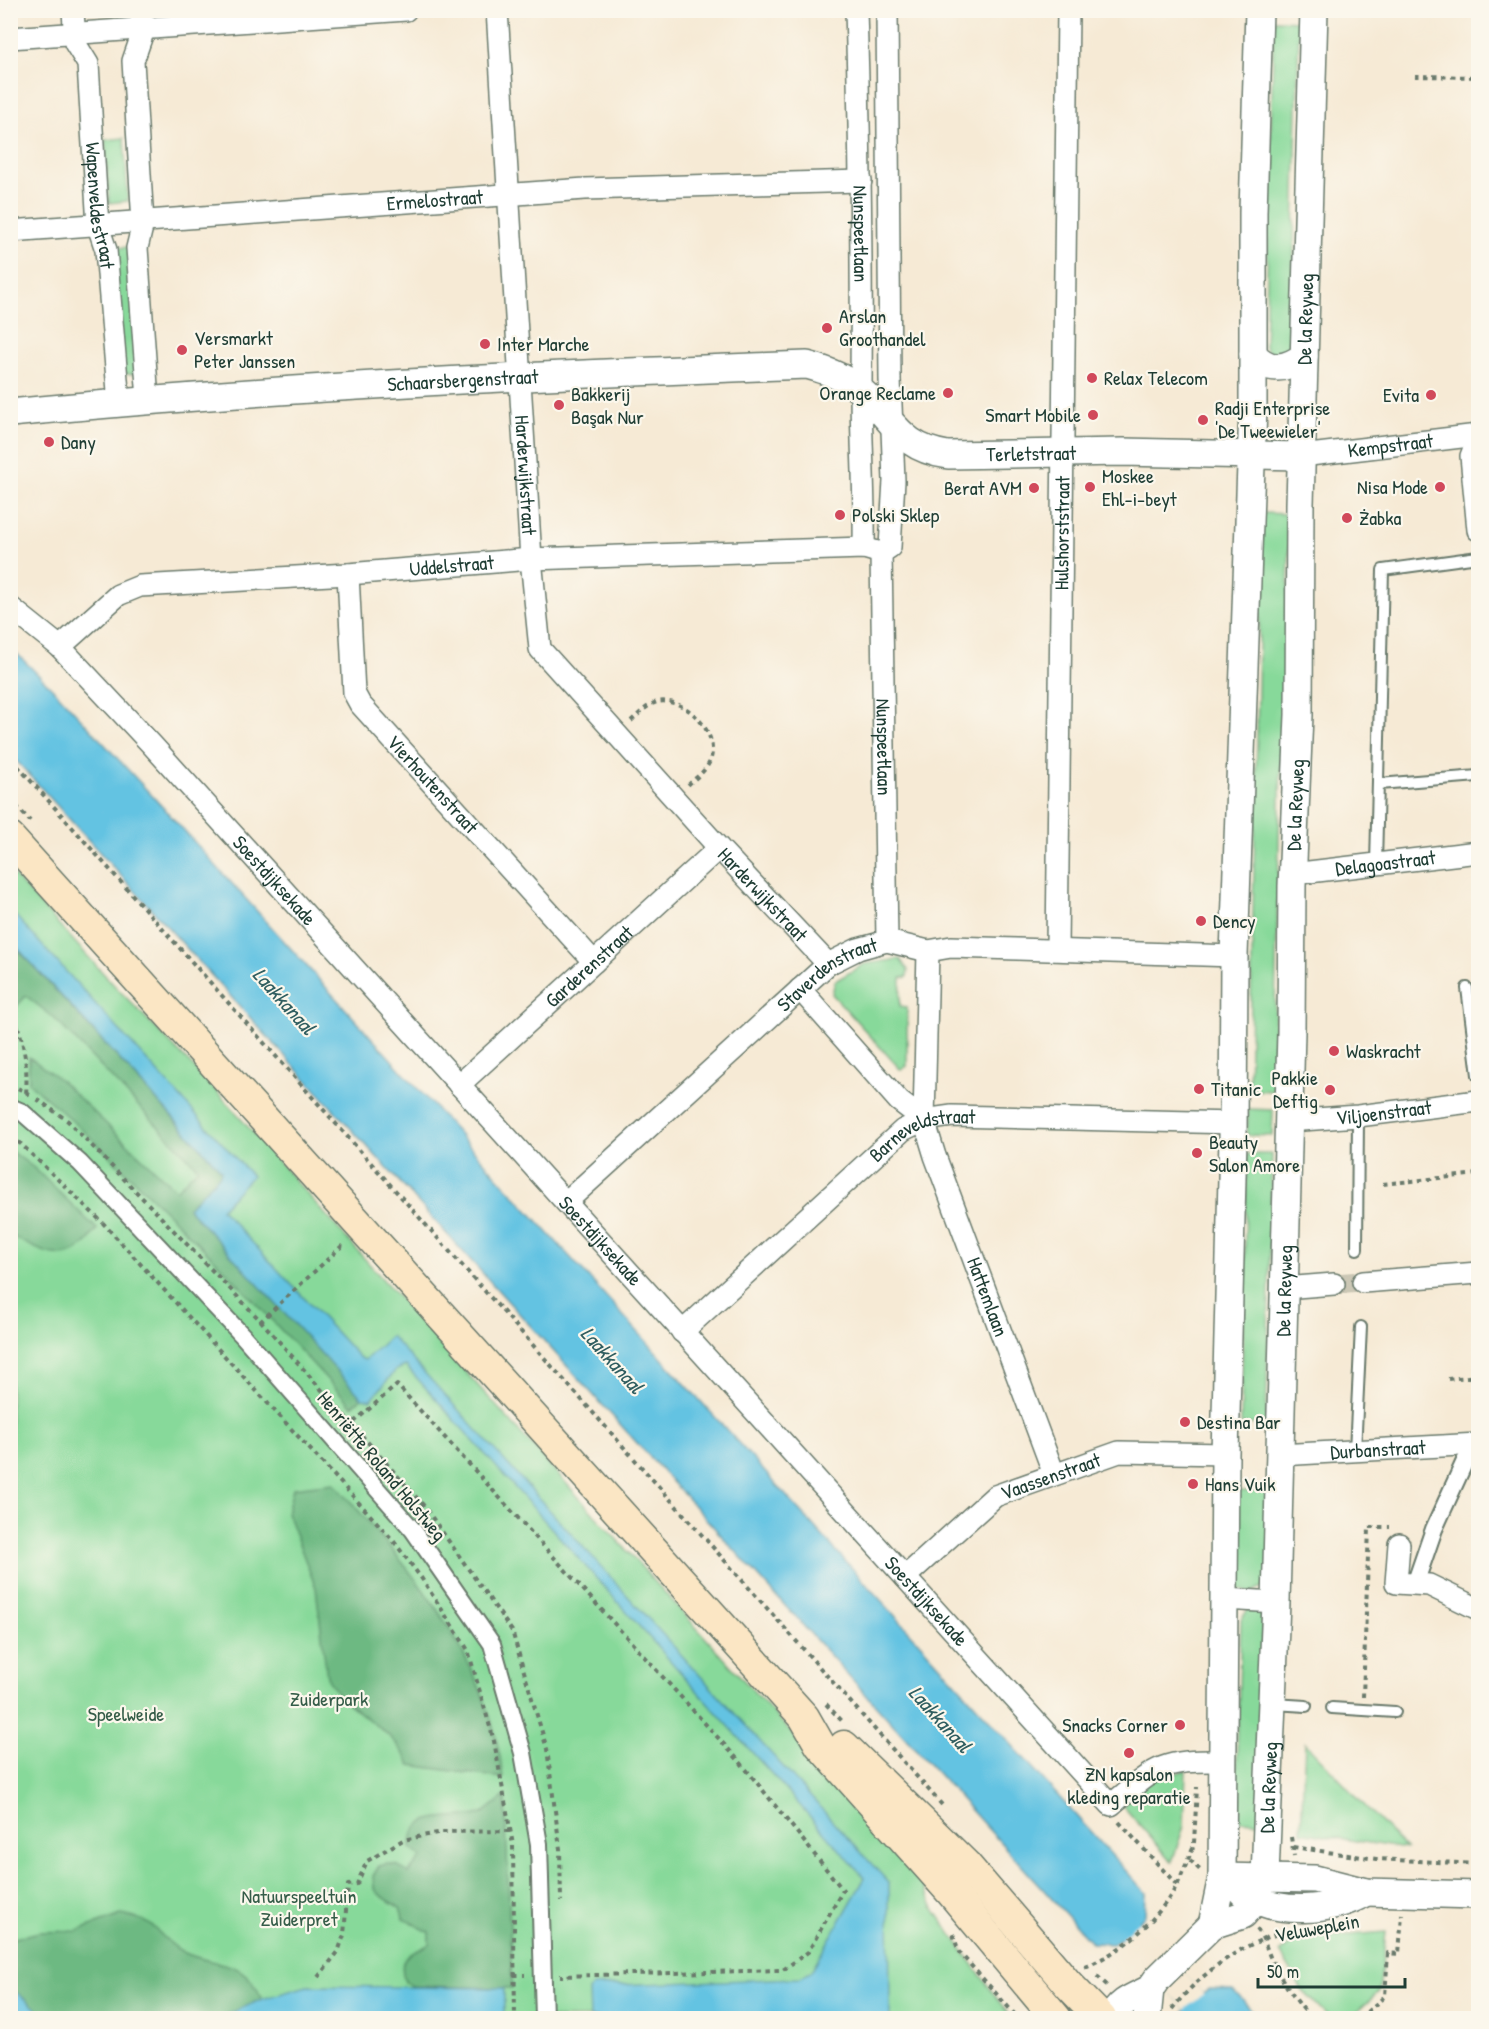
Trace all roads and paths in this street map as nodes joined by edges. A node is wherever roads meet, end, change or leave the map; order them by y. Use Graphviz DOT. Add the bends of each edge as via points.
graph roads {
  1 [pos="73,10"];
  2 [pos="406,10"];
  3 [pos="497,10"];
  4 [pos="856,10"];
  5 [pos="887,10"];
  6 [pos="1068,10"];
  7 [pos="1259,10"];
  8 [pos="1314,10"];
  9 [pos="142,19"];
  10 [pos="75,33"];
  11 [pos="10,39"];
  12 [pos="1415,76"];
  13 [pos="1479,78"];
  14 [pos="861,181"];
  15 [pos="510,195"];
  16 [pos="142,223"];
  17 [pos="98,226"];
  18 [pos="10,231"];
  19 [pos="1253,354"];
  20 [pos="1304,356"];
  21 [pos="520,375"];
  22 [pos="861,391"];
  23 [pos="148,400"];
  24 [pos="119,403"];
  25 [pos="10,413"];
  26 [pos="893,428"];
  27 [pos="1479,436"];
  28 [pos="1061,452"];
  29 [pos="1251,455"];
  30 [pos="1301,456"];
  31 [pos="1478,525"];
  32 [pos="1479,530"];
  33 [pos="873,550"];
  34 [pos="1479,557"];
  35 [pos="531,559"];
  36 [pos="348,574"];
  37 [pos="10,607"];
  38 [pos="60,647"];
  39 [pos="616,733"];
  40 [pos="10,763"];
  41 [pos="1479,776"];
  42 [pos="1379,784"];
  43 [pos="674,797"];
  44 [pos="10,838"];
  45 [pos="718,848"];
  46 [pos="1479,852"];
  47 [pos="1376,865"];
  48 [pos="1292,874"];
  49 [pos="887,941"];
  50 [pos="1057,949"];
  51 [pos="928,951"];
  52 [pos="1234,956"];
  53 [pos="594,962"];
  54 [pos="828,964"];
  55 [pos="1467,988"];
  56 [pos="800,989"];
  57 [pos="10,1010"];
  58 [pos="1479,1075"];
  59 [pos="10,1084"];
  60 [pos="459,1085"];
  61 [pos="26,1092"];
  62 [pos="1479,1101"];
  63 [pos="16,1109"];
  64 [pos="1358,1116"];
  65 [pos="924,1120"];
  66 [pos="1288,1120"];
  67 [pos="1234,1123"];
  68 [pos="10,1137"];
  69 [pos="1479,1174"];
  70 [pos="1383,1184"];
  71 [pos="566,1202"];
  72 [pos="343,1245"];
  73 [pos="1357,1248"];
  74 [pos="1479,1273"];
  75 [pos="1363,1282"];
  76 [pos="1334,1284"];
  77 [pos="1284,1288"];
  78 [pos="261,1321"];
  79 [pos="1361,1327"];
  80 [pos="682,1332"];
  81 [pos="1479,1376"];
  82 [pos="1448,1380"];
  83 [pos="350,1425"];
  84 [pos="333,1439"];
  85 [pos="1479,1444"];
  86 [pos="1355,1451"];
  87 [pos="1225,1454"];
  88 [pos="1279,1455"];
  89 [pos="1479,1456"];
  90 [pos="1054,1474"];
  91 [pos="1434,1529"];
  92 [pos="1399,1544"];
  93 [pos="905,1577"];
  94 [pos="1415,1584"];
  95 [pos="1224,1599"];
  96 [pos="1276,1602"];
  97 [pos="1479,1609"];
  98 [pos="1272,1704"];
  99 [pos="1306,1706"];
  100 [pos="1332,1708"];
  101 [pos="1363,1710"];
  102 [pos="1395,1712"];
  103 [pos="804,1717"];
  104 [pos="1222,1761"];
  105 [pos="1111,1805"];
  106 [pos="945,1807"];
  107 [pos="510,1831"];
  108 [pos="1265,1876"];
  109 [pos="1222,1877"];
  110 [pos="1177,1886"];
  111 [pos="1366,1892"];
  112 [pos="1479,1895"];
  113 [pos="1255,1901"];
  114 [pos="561,1907"];
  115 [pos="1394,1914"];
  116 [pos="1402,1914"];
  117 [pos="1413,1915"];
  118 [pos="1212,1925"];
  119 [pos="1145,1927"];
  120 [pos="1293,1930"];
  121 [pos="1264,1937"];
  122 [pos="1079,1958"];
  123 [pos="562,1965"];
  124 [pos="514,1975"];
  125 [pos="543,1975"];
  126 [pos="562,1976"];
  127 [pos="1160,1976"];
  128 [pos="318,1977"];
  129 [pos="562,1987"];
  130 [pos="1178,2002"];
  131 [pos="514,2019"];
  132 [pos="544,2019"];
  133 [pos="1056,2019"];
  134 [pos="1101,2019"];
  135 [pos="1112,2019"];
  136 [pos="1148,2019"];
  137 [pos="1311,2019"];
  138 [pos="1360,2019"];
  1 -- 10 [label="street, Wapenveldestraat"];
  2 -- 9 [label="street"];
  3 -- 15 [label="street, Harderwijkstraat"];
  4 -- 14 [label="street, Nunspeetlaan"];
  5 -- 26 [label="street, Nunspeetlaan"];
  6 -- 28 [label="street, Hulshorststraat"];
  7 -- 19 [label="street" via="1252,212"];
  8 -- 20 [label="street, De la Reyweg"];
  9 -- 10 [label="street"];
  9 -- 16 [label="street, Wapenveldestraat" via="141,40 133,62"];
  10 -- 11 [label="street"];
  10 -- 17 [label="street, Wapenveldestraat" via="75,43 88,64"];
  12 -- 13 [label="path"];
  14 -- 15 [label="street, Ermelostraat" via="585,189"];
  14 -- 22 [label="street, Nunspeetlaan"];
  15 -- 16 [label="street, Ermelostraat"];
  15 -- 21 [label="street, Harderwijkstraat"];
  16 -- 17 [label="street, Ermelostraat"];
  16 -- 23 [label="street, Wapenveldestraat" via="137,248"];
  17 -- 18 [label="street, Ermelostraat"];
  17 -- 24 [label="street, Wapenveldestraat" via="106,250"];
  19 -- 20 [label="street" via="1261,363 1284,368"];
  19 -- 29 [label="street"];
  20 -- 30 [label="street, De la Reyweg"];
  21 -- 22 [label="street, Schaarsbergenstraat" via="807,365 828,371"];
  21 -- 23 [label="street, Schaarsbergenstraat"];
  21 -- 35 [label="street, Harderwijkstraat"];
  22 -- 26 [label="street, Schaarsbergenstraat"];
  22 -- 33 [label="street, Nunspeetlaan"];
  23 -- 24 [label="street, Schaarsbergenstraat"];
  24 -- 25 [label="street, Schaarsbergenstraat"];
  26 -- 28 [label="street, Terletstraat" via="927,452"];
  26 -- 33 [label="street, Nunspeetlaan" via="892,540 890,547"];
  27 -- 30 [label="street, Kempstraat"];
  27 -- 31 [label="street" via="1471,456"];
  28 -- 29 [label="street, Terletstraat"];
  28 -- 50 [label="street, Hulshorststraat"];
  29 -- 30 [label="street, Terletstraat"];
  29 -- 52 [label="street"];
  30 -- 48 [label="street, De la Reyweg" via="1299,715"];
  31 -- 32 [label="street"];
  33 -- 35 [label="street, Uddelstraat"];
  33 -- 49 [label="street, Nunspeetlaan"];
  34 -- 42 [label="lane" via="1383,570"];
  35 -- 36 [label="street, Uddelstraat"];
  35 -- 39 [label="street, Harderwijkstraat" via="540,649"];
  36 -- 38 [label="street, Uddelstraat" via="140,586 118,595"];
  36 -- 53 [label="street, Vierhoutenstraat" via="354,693 360,704"];
  37 -- 38 [label="street, Soestdijksekade"];
  38 -- 60 [label="street, Soestdijksekade"];
  39 -- 43 [label="street, Harderwijkstraat"];
  39 -- 43 [label="path" via="658,702 684,706 708,733 710,760"];
  40 -- 106 [label="path" via="15,763"];
  41 -- 42 [label="lane"];
  42 -- 47 [label="lane"];
  43 -- 45 [label="street, Harderwijkstraat"];
  44 -- 103 [label="main road"];
  45 -- 53 [label="street, Garderenstraat"];
  45 -- 54 [label="street, Harderwijkstraat"];
  46 -- 47 [label="street, Delagoastraat"];
  47 -- 48 [label="street, Delagoastraat"];
  48 -- 66 [label="street, De la Reyweg"];
  49 -- 51 [label="street, Staverdenstraat"];
  49 -- 54 [label="street, Staverdenstraat" via="858,949"];
  50 -- 51 [label="street, Staverdenstraat" via="951,947"];
  50 -- 52 [label="street, Staverdenstraat"];
  51 -- 65 [label="street, Hattemlaan"];
  52 -- 67 [label="street"];
  53 -- 60 [label="street, Garderenstraat"];
  54 -- 56 [label="street, Staverdenstraat"];
  55 -- 58 [label="lane"];
  56 -- 65 [label="street" via="899,1101"];
  56 -- 71 [label="street, Staverdenstraat"];
  57 -- 61 [label="path" via="26,1064"];
  59 -- 61 [label="path"];
  60 -- 71 [label="street, Soestdijksekade"];
  61 -- 63 [label="path"];
  61 -- 78 [label="path" via="68,1121"];
  62 -- 64 [label="street, Viljoenstraat"];
  63 -- 84 [label="street, Henriëtte Roland Holstweg" via="80,1163"];
  64 -- 66 [label="street, Viljoenstraat"];
  64 -- 73 [label="lane"];
  65 -- 67 [label="street, Barneveldstraat" via="952,1116"];
  65 -- 80 [label="street, Barneveldstraat" via="903,1130"];
  65 -- 90 [label="street, Hattemlaan"];
  66 -- 77 [label="street, De la Reyweg"];
  67 -- 87 [label="street"];
  68 -- 107 [label="path" via="102,1222 316,1454 422,1579 468,1650 494,1741"];
  69 -- 70 [label="path"];
  71 -- 80 [label="street, Soestdijksekade"];
  72 -- 78 [label="path"];
  74 -- 75 [label="street"];
  76 -- 77 [label="street"];
  77 -- 88 [label="street, De la Reyweg"];
  78 -- 83 [label="path"];
  79 -- 86 [label="lane"];
  80 -- 93 [label="street, Soestdijksekade"];
  81 -- 82 [label="path"];
  83 -- 84 [label="path"];
  83 -- 114 [label="path" via="424,1506 512,1632 547,1749 560,1849"];
  83 -- 126 [label="path" via="397,1384 741,1762 843,1890 808,1952 783,1970"];
  84 -- 125 [label="street, Henriëtte Roland Holstweg" via="413,1530 492,1644 523,1753 539,1844"];
  85 -- 86 [label="street, Durbanstraat"];
  86 -- 88 [label="street, Durbanstraat"];
  87 -- 90 [label="street, Vaassenstraat" via="1119,1452"];
  87 -- 95 [label="street"];
  88 -- 96 [label="street, De la Reyweg"];
  89 -- 91 [label="street" via="1465,1461"];
  90 -- 93 [label="street, Vaassenstraat" via="995,1496"];
  91 -- 94 [label="street"];
  91 -- 101 [label="path" via="1369,1527"];
  92 -- 94 [label="street" via="1396,1583"];
  93 -- 105 [label="street, Soestdijksekade"];
  94 -- 97 [label="street" via="1429,1585"];
  95 -- 96 [label="street"];
  95 -- 104 [label="street"];
  96 -- 98 [label="street, De la Reyweg"];
  98 -- 99 [label="lane"];
  98 -- 108 [label="street, De la Reyweg"];
  100 -- 101 [label="lane"];
  101 -- 102 [label="lane"];
  103 -- 133 [label="main road" via="820,1745 950,1891"];
  103 -- 134 [label="main road" via="835,1737 966,1865"];
  104 -- 105 [label="street" via="1168,1764 1152,1770"];
  104 -- 109 [label="street"];
  105 -- 110 [label="path" via="1112,1814"];
  107 -- 124 [label="path"];
  107 -- 128 [label="path" via="422,1836 403,1840 367,1861 357,1884 348,1885 344,1935 338,1952"];
  108 -- 109 [label="street, Veluweplein"];
  108 -- 111 [label="street, Veluweplein" via="1315,1879"];
  108 -- 113 [label="street, De la Reyweg"];
  109 -- 113 [label="street, Veluweplein"];
  109 -- 118 [label="street"];
  111 -- 112 [label="street, Veluweplein"];
  111 -- 113 [label="street, Veluweplein" via="1348,1902 1294,1909"];
  113 -- 118 [label="street, Veluweplein" via="1244,1915"];
  115 -- 116 [label="path"];
  116 -- 117 [label="path"];
  116 -- 138 [label="path" via="1399,1954 1388,1953 1385,1996"];
  118 -- 127 [label="street, Veluweplein"];
  119 -- 122 [label="path" via="1101,1961 1086,1966"];
  120 -- 121 [label="path, Veluweplein"];
  121 -- 130 [label="path, Veluweplein" via="1241,1949"];
  121 -- 137 [label="path" via="1266,1951 1286,1987"];
  123 -- 126 [label="path"];
  124 -- 125 [label="path"];
  124 -- 131 [label="path"];
  125 -- 126 [label="path"];
  125 -- 132 [label="street, Henriëtte Roland Holstweg"];
  126 -- 129 [label="path"];
  127 -- 135 [label="street, Veluweplein" via="1124,2001"];
  127 -- 136 [label="street"];
}
